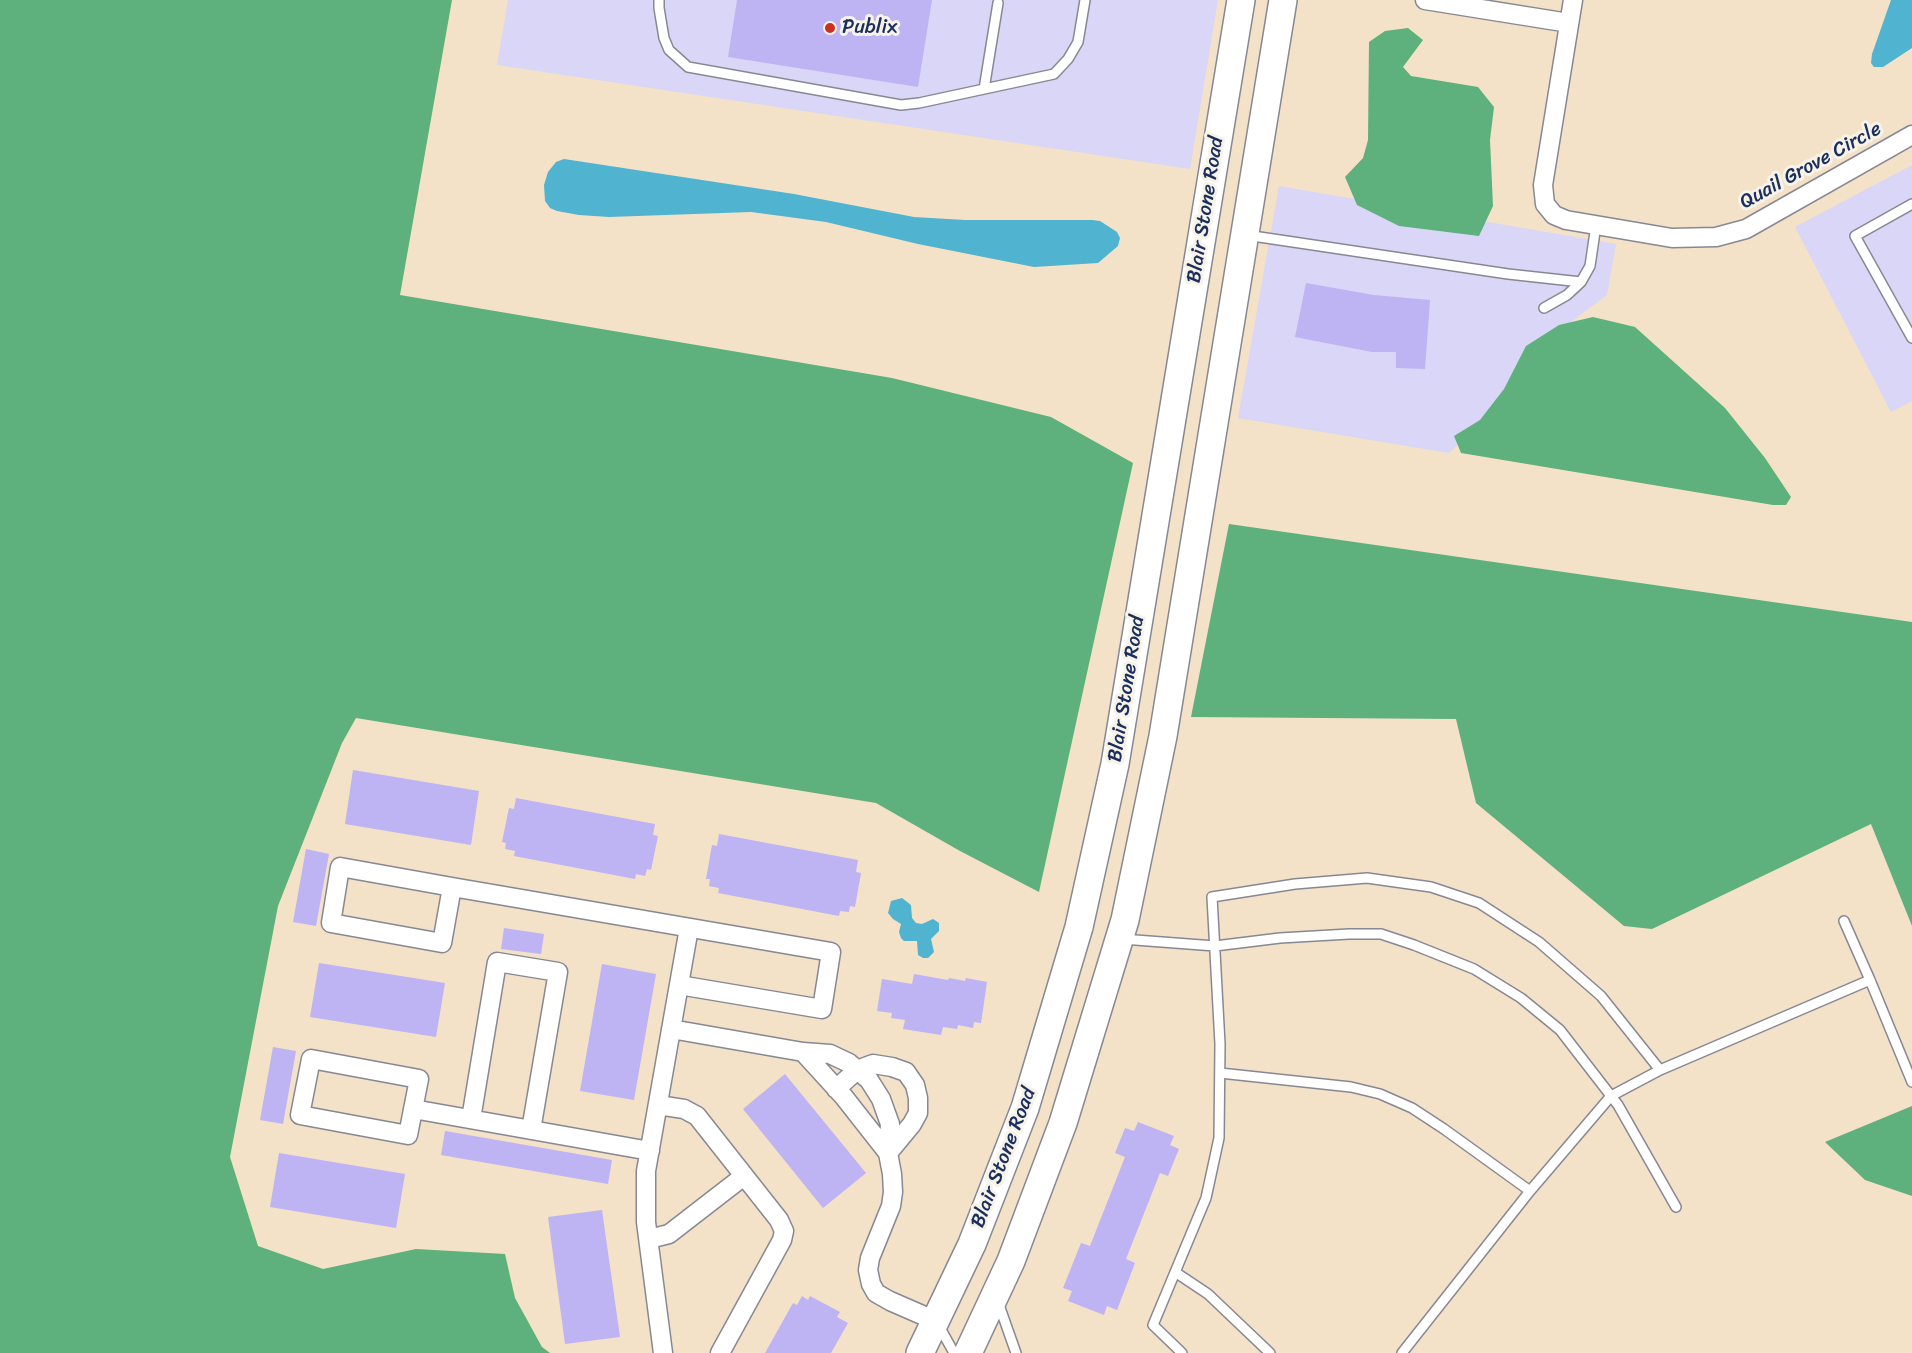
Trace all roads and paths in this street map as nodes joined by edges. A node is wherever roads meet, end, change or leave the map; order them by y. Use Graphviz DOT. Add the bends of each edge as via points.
graph roads {
  1 [pos="659,0"];
  2 [pos="1086,0"];
  3 [pos="1240,0"];
  4 [pos="1283,0"];
  5 [pos="1425,0"];
  6 [pos="1573,0"];
  7 [pos="1449,2"];
  8 [pos="998,3"];
  9 [pos="1569,23"];
  10 [pos="984,89"];
  11 [pos="1912,135"];
  12 [pos="1912,204"];
  13 [pos="1596,225"];
  14 [pos="1244,235"];
  15 [pos="1581,282"];
  16 [pos="1544,308"];
  17 [pos="1912,338"];
  18 [pos="452,886"];
  19 [pos="1844,921"];
  20 [pos="689,928"];
  21 [pos="1119,938"];
  22 [pos="1215,946"];
  23 [pos="1870,980"];
  24 [pos="679,985"];
  25 [pos="671,1029"];
  26 [pos="803,1052"];
  27 [pos="857,1070"];
  28 [pos="1660,1070"];
  29 [pos="1220,1073"];
  30 [pos="1912,1082"];
  31 [pos="836,1089"];
  32 [pos="1611,1096"];
  33 [pos="658,1105"];
  34 [pos="413,1109"];
  35 [pos="471,1119"];
  36 [pos="531,1130"];
  37 [pos="650,1151"];
  38 [pos="888,1153"];
  39 [pos="744,1176"];
  40 [pos="1530,1191"];
  41 [pos="1676,1207"];
  42 [pos="648,1239"];
  43 [pos="1175,1272"];
  44 [pos="995,1294"];
  45 [pos="936,1321"];
  46 [pos="663,1353"];
  47 [pos="720,1353"];
  48 [pos="920,1353"];
  49 [pos="954,1353"];
  50 [pos="968,1353"];
  51 [pos="1016,1353"];
  52 [pos="1182,1353"];
  53 [pos="1269,1353"];
  54 [pos="1402,1353"];
  1 -- 10 [label="lane" via="669,50 688,67 901,105"];
  2 -- 10 [label="lane" via="1078,42 1054,74"];
  3 -- 45 [label="main road, Blair Stone Road" via="1115,764 1079,927 1025,1108 972,1244"];
  4 -- 14 [label="main road, Blair Stone Road"];
  5 -- 7 [label="street"];
  6 -- 9 [label="street"];
  7 -- 9 [label="street"];
  8 -- 10 [label="lane"];
  9 -- 13 [label="street, Quail Grove Circle" via="1543,185 1545,204 1554,215 1566,220"];
  11 -- 13 [label="street, Quail Grove Circle" via="1746,229 1716,237 1672,238"];
  12 -- 17 [label="lane" via="1855,236"];
  13 -- 15 [label="lane" via="1590,266"];
  14 -- 15 [label="lane"];
  14 -- 21 [label="main road, Blair Stone Road" via="1163,736"];
  15 -- 16 [label="lane"];
  18 -- 18 [label="street" via="340,867 331,923 442,942"];
  18 -- 20 [label="street"];
  19 -- 23 [label="lane"];
  20 -- 24 [label="street"];
  20 -- 24 [label="street" via="831,952 822,1009"];
  21 -- 22 [label="lane"];
  21 -- 44 [label="main road, Blair Stone Road" via="1063,1123"];
  22 -- 28 [label="lane" via="1212,897 1367,878 1431,887 1479,903 1539,942 1601,996"];
  22 -- 29 [label="lane"];
  22 -- 32 [label="lane" via="1349,934 1381,934 1414,945 1474,969 1521,998 1560,1030"];
  23 -- 28 [label="lane"];
  23 -- 30 [label="lane"];
  24 -- 25 [label="street"];
  25 -- 26 [label="street"];
  25 -- 33 [label="street"];
  26 -- 27 [label="street" via="831,1054"];
  26 -- 31 [label="street"];
  27 -- 31 [label="street"];
  27 -- 38 [label="street" via="881,1099 890,1124"];
  27 -- 38 [label="street" via="873,1064 892,1067 906,1072 915,1085 918,1113"];
  28 -- 32 [label="lane"];
  29 -- 40 [label="lane" via="1351,1087 1380,1095 1428,1118"];
  29 -- 43 [label="lane" via="1219,1138 1206,1198"];
  31 -- 38 [label="street"];
  32 -- 40 [label="lane"];
  32 -- 41 [label="lane"];
  33 -- 37 [label="street"];
  33 -- 39 [label="street" via="684,1109 697,1116"];
  34 -- 34 [label="street" via="408,1135 300,1115 311,1059 419,1079"];
  34 -- 35 [label="street"];
  35 -- 36 [label="street"];
  35 -- 36 [label="street" via="497,962 558,972"];
  36 -- 37 [label="street"];
  37 -- 42 [label="street" via="646,1171"];
  38 -- 45 [label="street" via="893,1192 870,1258 871,1284 876,1293 890,1301"];
  39 -- 42 [label="street" via="669,1234"];
  39 -- 47 [label="street" via="784,1231"];
  40 -- 54 [label="lane"];
  42 -- 46 [label="street"];
  43 -- 52 [label="lane" via="1153,1325"];
  43 -- 53 [label="lane" via="1208,1294"];
  44 -- 50 [label="main road, Blair Stone Road"];
  44 -- 51 [label="lane"];
  45 -- 48 [label="main road, Blair Stone Road"];
  45 -- 49 [label="lane"];
}
